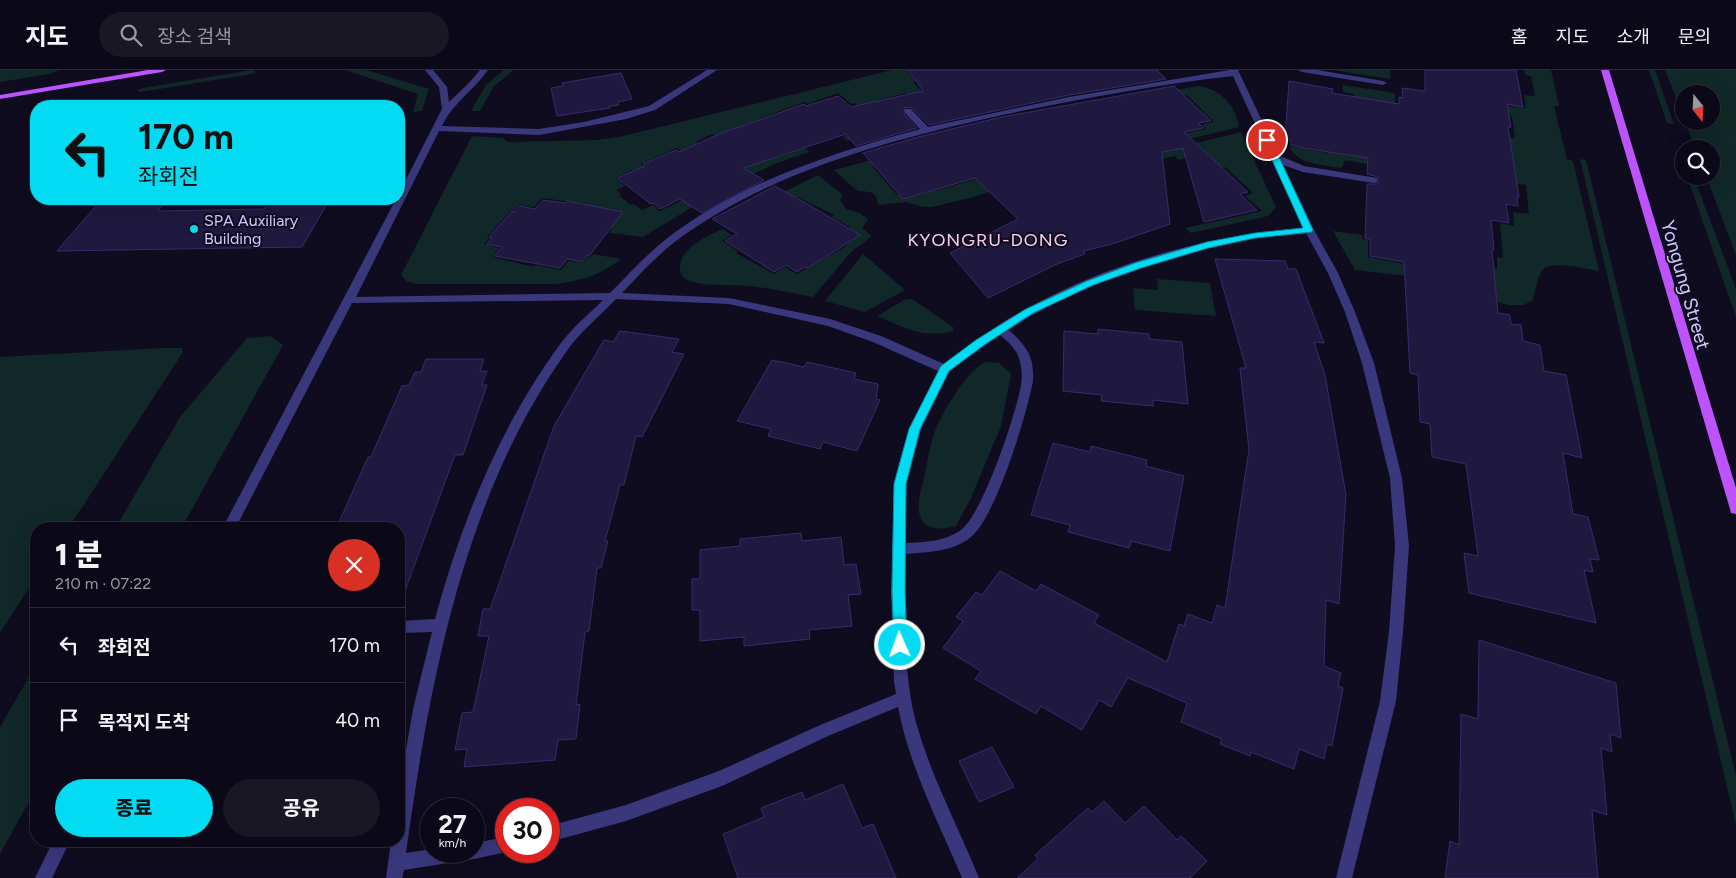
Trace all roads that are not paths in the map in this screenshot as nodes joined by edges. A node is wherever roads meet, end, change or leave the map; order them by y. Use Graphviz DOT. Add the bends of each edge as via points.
graph roads {
  1 [pos="162,70"];
  2 [pos="429,70"];
  3 [pos="484,70"];
  4 [pos="713,70"];
  5 [pos="1302,70"];
  6 [pos="1605,70"];
  7 [pos="1235,71"];
  8 [pos="1383,83"];
  9 [pos="0,97"];
  10 [pos="446,108"];
  11 [pos="908,111"];
  12 [pos="437,128"];
  13 [pos="926,130"];
  14 [pos="1275,157"];
  15 [pos="1374,180"];
  16 [pos="405,191"];
  17 [pos="398,205"];
  18 [pos="1309,230"];
  19 [pos="614,296"];
  20 [pos="349,300"];
  21 [pos="1000,330"];
  22 [pos="945,369"];
  23 [pos="1736,509"];
  24 [pos="232,522"];
  25 [pos="900,549"];
  26 [pos="442,625"];
  27 [pos="405,627"];
  28 [pos="904,698"];
  29 [pos="405,808"];
  30 [pos="560,831"];
  31 [pos="59,847"];
  32 [pos="399,847"];
  33 [pos="423,863"];
  34 [pos="395,870"];
  35 [pos="42,878"];
  36 [pos="972,878"];
  37 [pos="1344,878"];
  1 -- 9 [label="main road"];
  2 -- 10 [label="street" via="443,87"];
  3 -- 10 [label="street"];
  4 -- 12 [label="street" via="652,108 584,125 538,132"];
  5 -- 8 [label="street"];
  6 -- 23 [label="main road, Yongung Street"];
  7 -- 13 [label="street" via="1101,94"];
  7 -- 14 [label="street"];
  10 -- 12 [label="street"];
  11 -- 13 [label="street"];
  12 -- 16 [label="street"];
  13 -- 19 [label="street" via="804,167 754,190 678,235 646,260"];
  14 -- 15 [label="street" via="1303,169"];
  14 -- 18 [label="street"];
  17 -- 20 [label="street"];
  18 -- 21 [label="street" via="1255,235 1216,243 1138,266 1090,283 1030,311"];
  18 -- 37 [label="street" via="1333,273 1368,363 1396,478 1402,546 1388,701"];
  19 -- 20 [label="street"];
  19 -- 22 [label="street" via="729,301 776,311 830,323 868,336"];
  19 -- 26 [label="street" via="567,343 518,420 488,484 455,575"];
  20 -- 24 [label="street"];
  21 -- 22 [label="street"];
  21 -- 25 [label="street" via="1014,340 1026,361 1027,384 1002,467 980,514 966,533 940,546"];
  22 -- 25 [label="street" via="915,429 900,484"];
  25 -- 28 [label="street" via="899,609"];
  26 -- 27 [label="street"];
  26 -- 29 [label="street" via="421,708"];
  28 -- 30 [label="street" via="822,731 722,778 626,813"];
  28 -- 36 [label="street" via="910,729 930,782"];
  31 -- 35 [label="street"];
  32 -- 34 [label="street"];
  33 -- 34 [label="street"];
}
